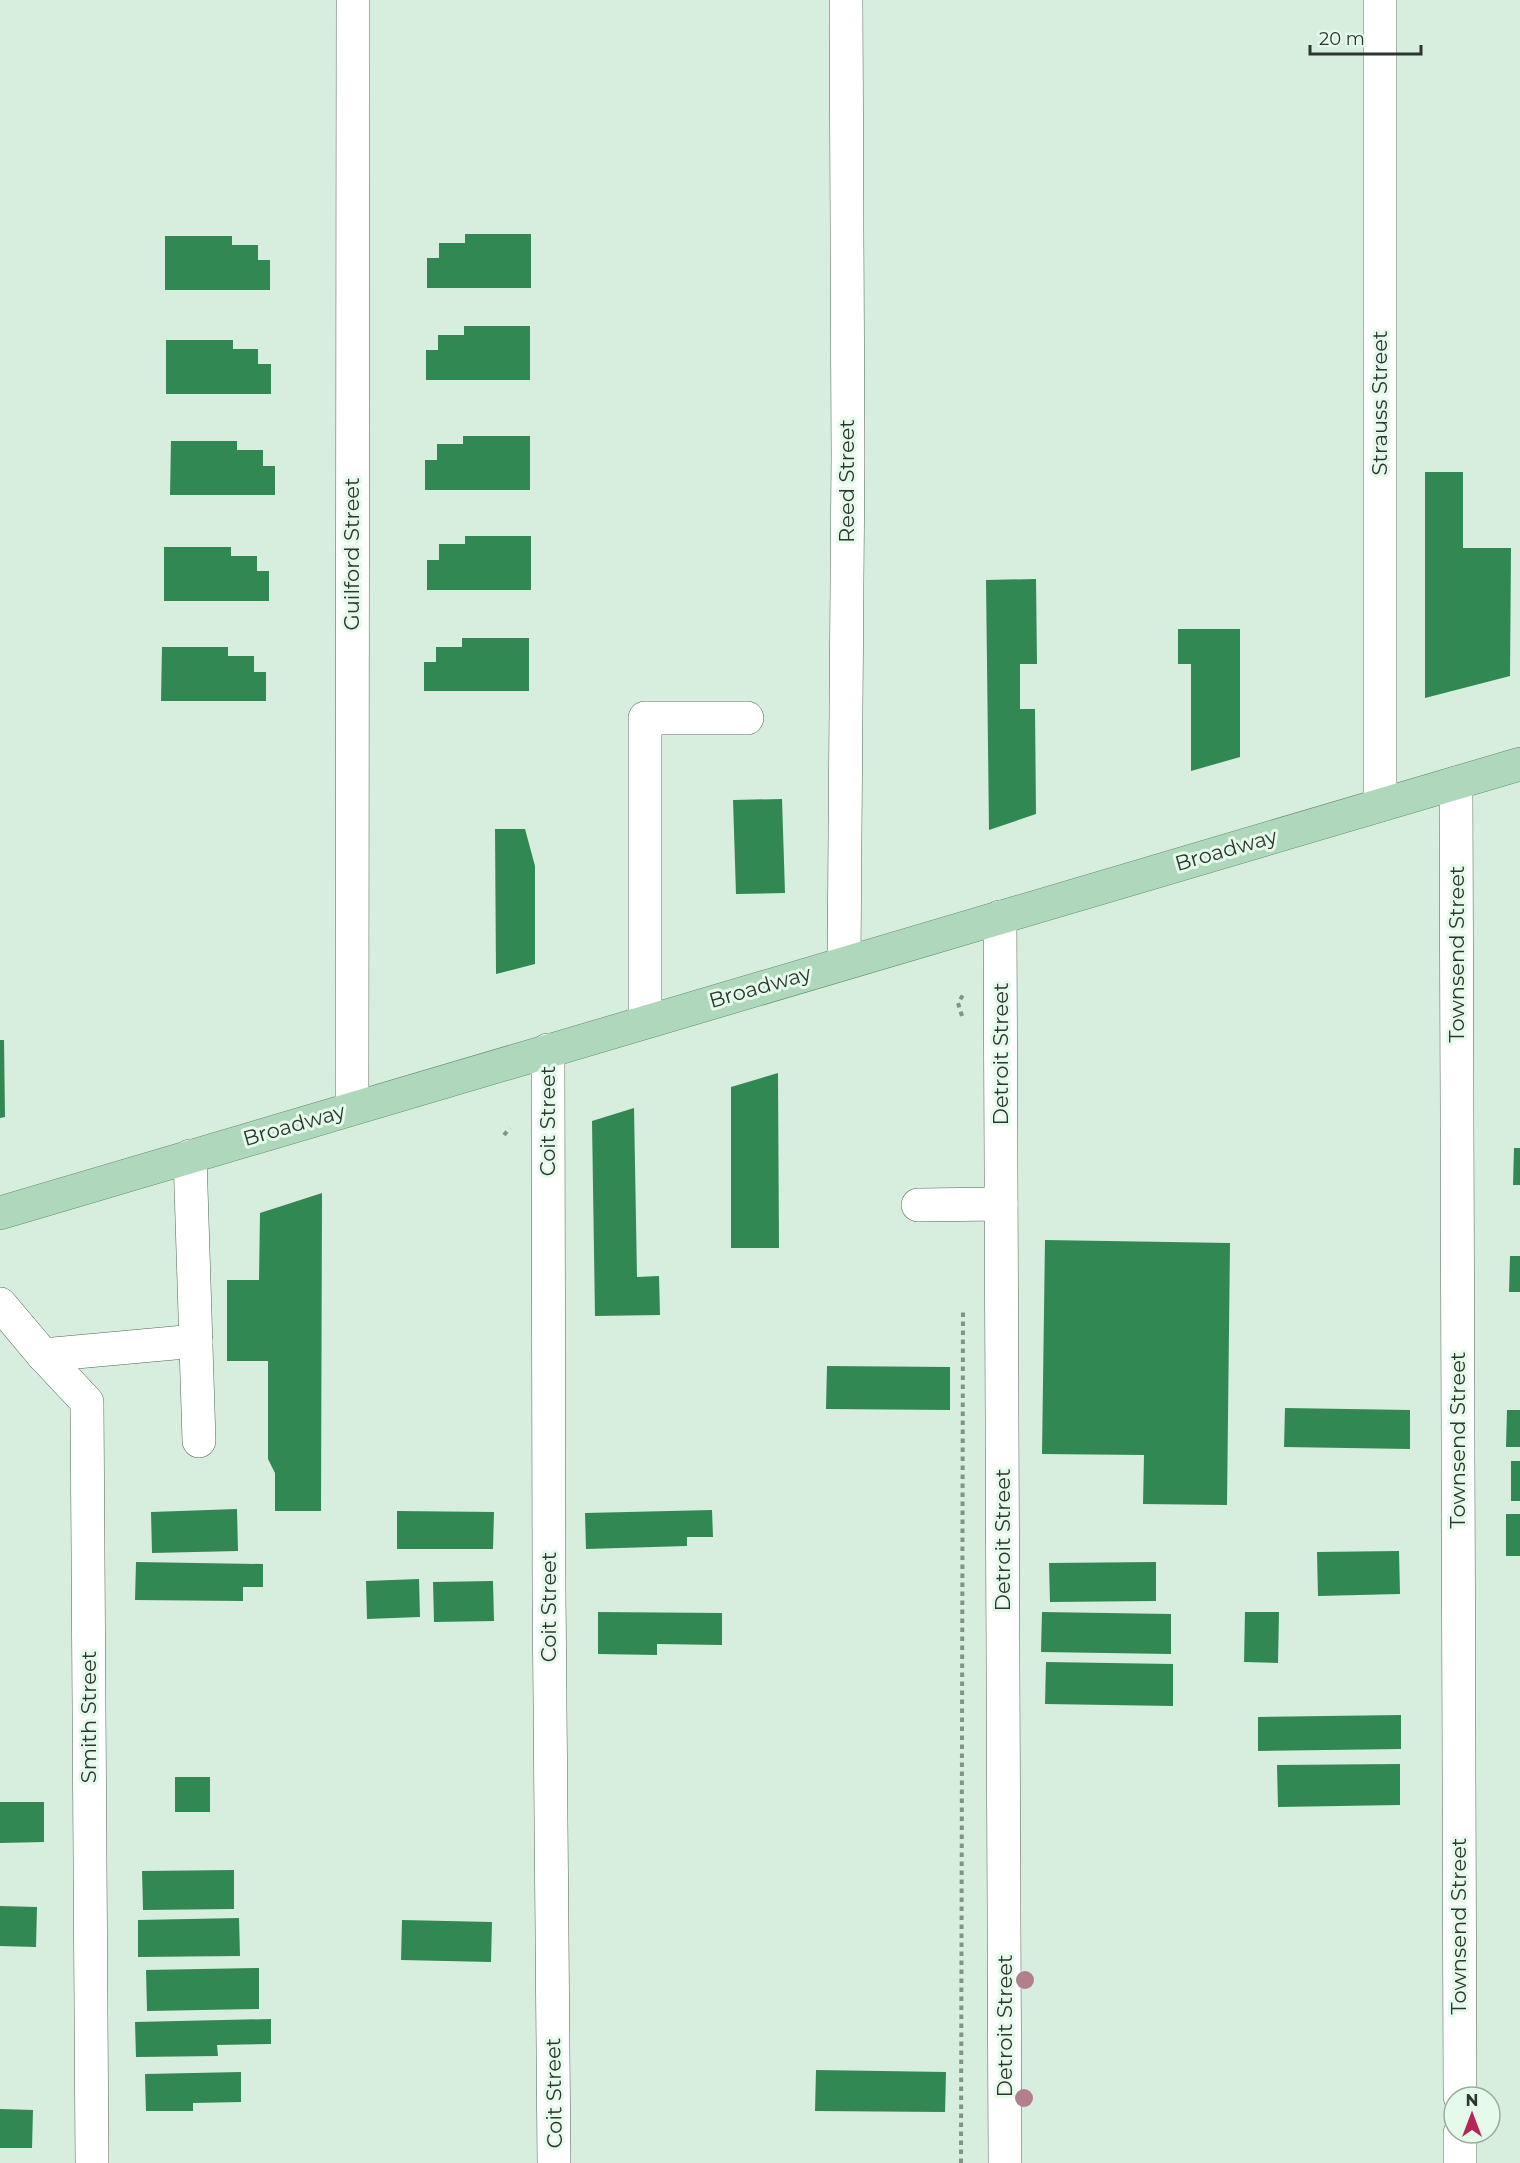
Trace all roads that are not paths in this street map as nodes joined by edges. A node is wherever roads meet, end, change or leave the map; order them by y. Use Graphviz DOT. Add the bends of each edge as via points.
graph roads {
  1 [pos="353,0"];
  2 [pos="846,0"];
  3 [pos="1380,0"];
  4 [pos="747,718"];
  5 [pos="1520,764"];
  6 [pos="1456,783"];
  7 [pos="1380,805"];
  8 [pos="1000,917"];
  9 [pos="844,963"];
  10 [pos="645,1021"];
  11 [pos="548,1050"];
  12 [pos="352,1108"];
  13 [pos="190,1156"];
  14 [pos="1001,1204"];
  15 [pos="918,1205"];
  16 [pos="0,1212"];
  17 [pos="0,1304"];
  18 [pos="196,1341"];
  19 [pos="43,1356"];
  20 [pos="199,1440"];
  21 [pos="1460,2085"];
  22 [pos="1460,2145"];
  23 [pos="92,2163"];
  24 [pos="554,2163"];
  25 [pos="1005,2163"];
  26 [pos="1460,2163"];
  1 -- 12 [label="street, Guilford Street"];
  2 -- 9 [label="street, Reed Street"];
  3 -- 7 [label="street, Strauss Street"];
  4 -- 10 [label="street" via="645,718"];
  5 -- 6 [label="main road, Broadway"];
  6 -- 7 [label="main road, Broadway"];
  6 -- 21 [label="street, Townsend Street"];
  7 -- 8 [label="main road, Broadway"];
  8 -- 9 [label="main road, Broadway"];
  8 -- 14 [label="street, Detroit Street"];
  9 -- 10 [label="main road, Broadway"];
  10 -- 11 [label="main road, Broadway"];
  11 -- 12 [label="main road, Broadway"];
  11 -- 24 [label="street, Coit Street"];
  12 -- 13 [label="main road, Broadway"];
  13 -- 16 [label="main road, Broadway"];
  13 -- 18 [label="street"];
  14 -- 15 [label="street"];
  14 -- 25 [label="street, Detroit Street"];
  17 -- 19 [label="street, Smith Street"];
  18 -- 19 [label="street"];
  18 -- 20 [label="street"];
  19 -- 23 [label="street, Smith Street" via="87,1402"];
  22 -- 26 [label="street"];
}
